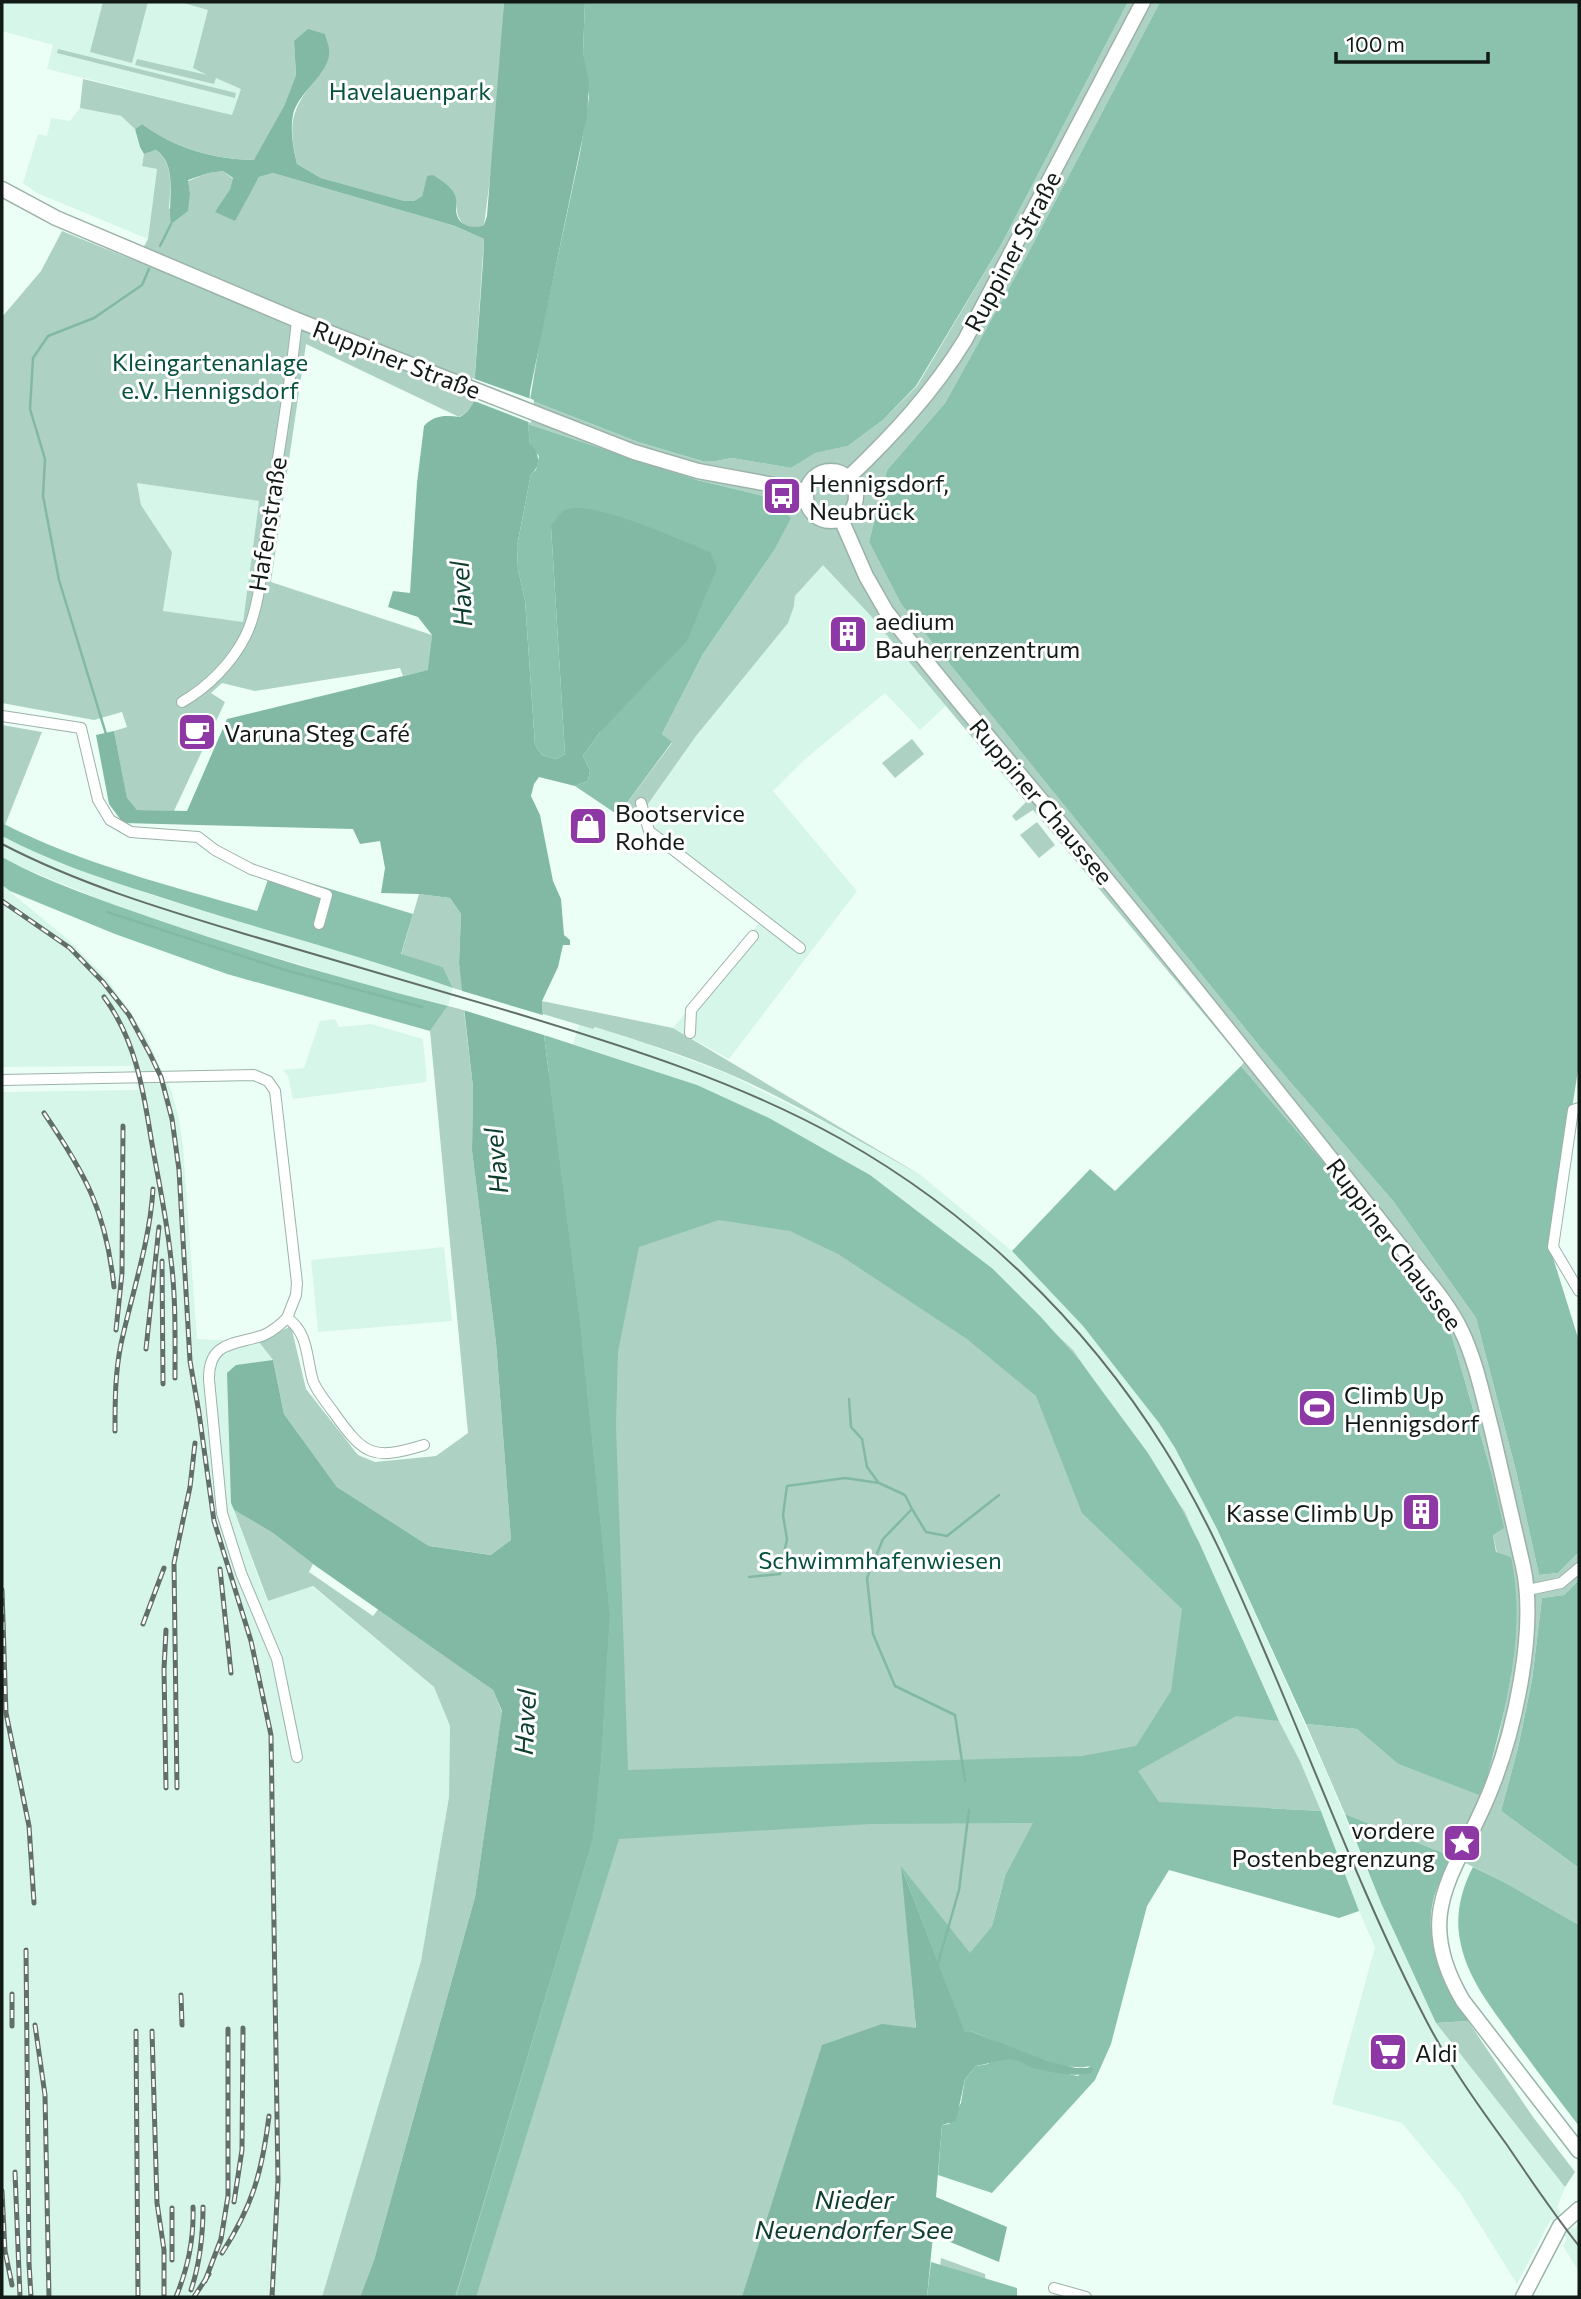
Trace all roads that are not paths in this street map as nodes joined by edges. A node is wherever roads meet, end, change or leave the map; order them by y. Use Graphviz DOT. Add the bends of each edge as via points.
graph roads {
  1 [pos="1143,2"];
  2 [pos="2,189"];
  3 [pos="297,320"];
  4 [pos="849,477"];
  5 [pos="806,491"];
  6 [pos="841,519"];
  7 [pos="182,702"];
  8 [pos="2,716"];
  9 [pos="641,803"];
  10 [pos="319,924"];
  11 [pos="753,936"];
  12 [pos="800,948"];
  13 [pos="690,1033"];
  14 [pos="2,1080"];
  15 [pos="1579,1108"];
  16 [pos="1579,1291"];
  17 [pos="287,1318"];
  18 [pos="424,1444"];
  19 [pos="1579,1568"];
  20 [pos="1528,1590"];
  21 [pos="297,1757"];
  22 [pos="1579,2151"];
  23 [pos="1579,2209"];
  24 [pos="1054,2288"];
  25 [pos="1086,2297"];
  26 [pos="1523,2297"];
  1 -- 4 [label="main road, Ruppiner Straße" via="947,370"];
  2 -- 3 [label="main road, Ruppiner Straße" via="56,218"];
  3 -- 5 [label="main road, Ruppiner Straße" via="634,452"];
  3 -- 7 [label="street, Hafenstraße" via="252,618 229,661"];
  4 -- 5 [label="main road" via="823,471"];
  4 -- 6 [label="main road" via="856,501"];
  5 -- 6 [label="main road" via="814,514 826,521"];
  6 -- 20 [label="main road, Ruppiner Chaussee" via="887,611 1156,939 1455,1319 1470,1351 1487,1411"];
  8 -- 10 [label="street" via="81,728 98,800 110,820 131,832 198,837 251,869 327,895"];
  9 -- 12 [label="street" via="649,831"];
  11 -- 13 [label="street" via="691,1010"];
  14 -- 17 [label="street" via="254,1075 268,1082 275,1091 297,1283"];
  15 -- 16 [label="street" via="1573,1110 1553,1247"];
  17 -- 18 [label="street" via="302,1332 314,1384 363,1449 374,1454"];
  17 -- 21 [label="street" via="261,1336 225,1346 212,1361 209,1380 222,1513 277,1659"];
  19 -- 20 [label="street" via="1561,1583"];
  20 -- 22 [label="main road, Ruppiner Chaussee" via="1524,1658 1506,1744 1491,1790 1450,1877 1439,1925 1448,1974 1464,2001"];
  23 -- 26 [label="main road" via="1560,2227"];
  24 -- 25 [label="street"];
}
